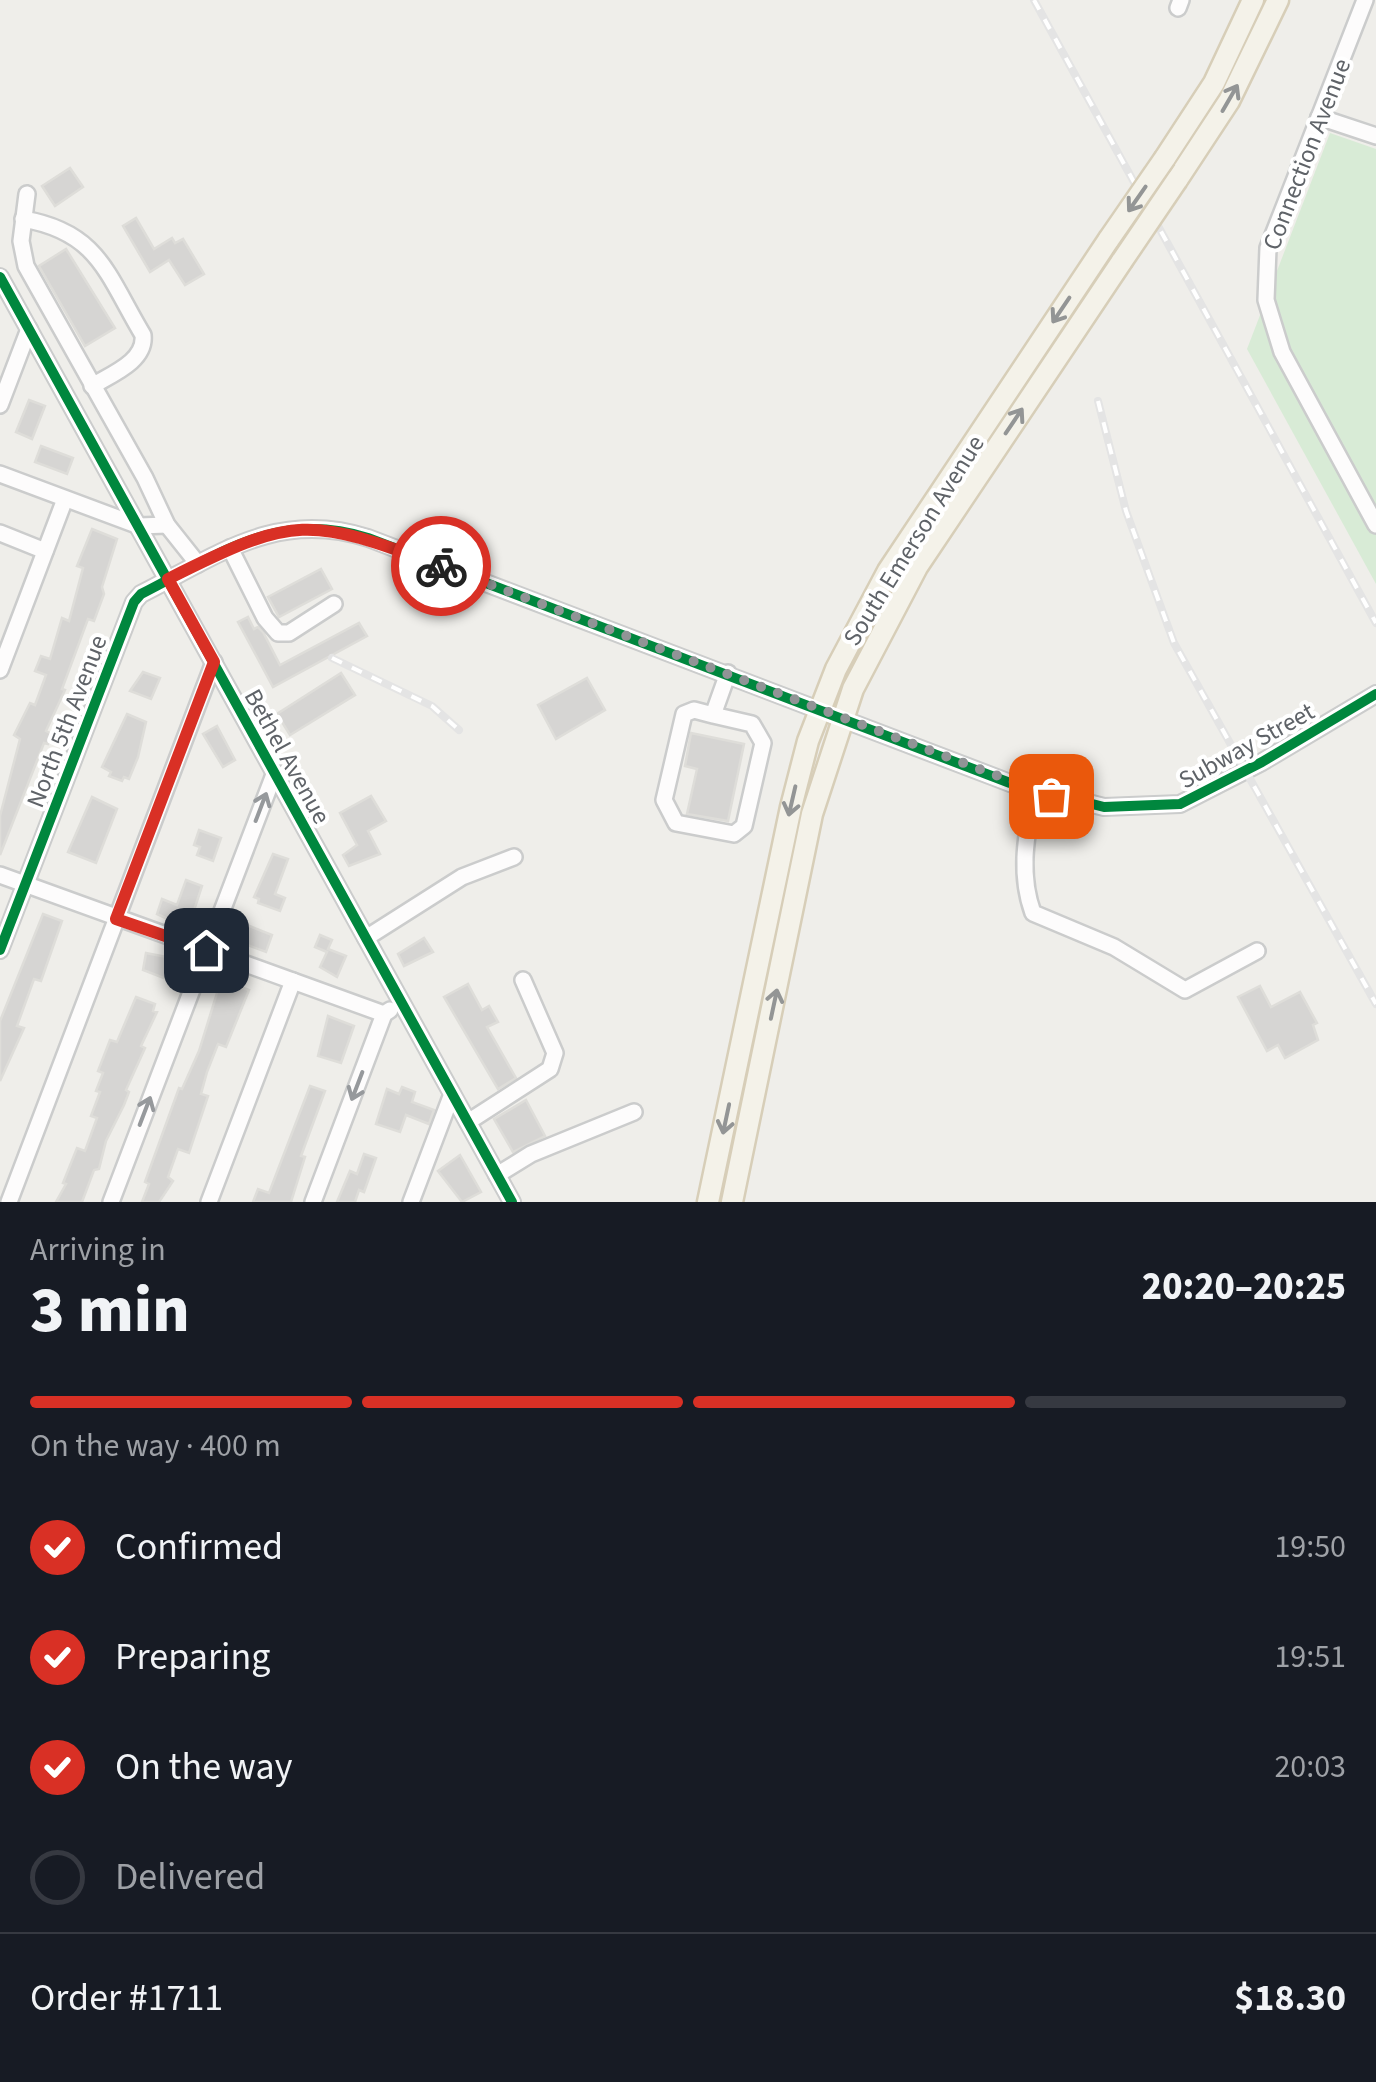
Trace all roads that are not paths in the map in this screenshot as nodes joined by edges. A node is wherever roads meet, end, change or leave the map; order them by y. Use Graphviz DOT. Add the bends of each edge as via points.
graph roads {
  1 [pos="1253,0"];
  2 [pos="1278,0"];
  3 [pos="1368,3"];
  4 [pos="1319,117"];
  5 [pos="1376,136"];
  6 [pos="27,194"];
  7 [pos="23,220"];
  8 [pos="0,277"];
  9 [pos="29,329"];
  10 [pos="92,386"];
  11 [pos="0,405"];
  12 [pos="0,474"];
  13 [pos="65,498"];
  14 [pos="167,525"];
  15 [pos="1376,525"];
  16 [pos="138,526"];
  17 [pos="0,533"];
  18 [pos="230,548"];
  19 [pos="45,551"];
  20 [pos="198,564"];
  21 [pos="168,579"];
  22 [pos="334,604"];
  23 [pos="214,662"];
  24 [pos="0,670"];
  25 [pos="728,673"];
  26 [pos="1376,694"];
  27 [pos="821,708"];
  28 [pos="713,714"];
  29 [pos="842,716"];
  30 [pos="274,772"];
  31 [pos="1034,791"];
  32 [pos="514,857"];
  33 [pos="0,875"];
  34 [pos="25,884"];
  35 [pos="116,919"];
  36 [pos="146,930"];
  37 [pos="366,938"];
  38 [pos="106,945"];
  39 [pos="0,950"];
  40 [pos="206,950"];
  41 [pos="1257,951"];
  42 [pos="523,980"];
  43 [pos="293,982"];
  44 [pos="402,1002"];
  45 [pos="384,1014"];
  46 [pos="452,1094"];
  47 [pos="634,1112"];
  48 [pos="468,1122"];
  49 [pos="498,1175"];
  50 [pos="9,1202"];
  51 [pos="110,1202"];
  52 [pos="210,1202"];
  53 [pos="313,1202"];
  54 [pos="412,1202"];
  55 [pos="512,1202"];
  56 [pos="708,1202"];
  57 [pos="732,1202"];
  1 -- 27 [label="main road, South Emerson Avenue, one-way, bridge" via="1214,83 888,570"];
  29 -- 2 [label="main road, South Emerson Avenue, one-way, bridge" via="900,594 1229,101"];
  3 -- 4 [label="street, Connection Avenue"];
  4 -- 5 [label="street"];
  4 -- 15 [label="street, Connection Avenue" via="1271,238 1266,300 1282,352"];
  6 -- 7 [label="street"];
  7 -- 10 [label="street" via="26,266"];
  7 -- 10 [label="street" via="60,227 90,247 143,335 138,356"];
  8 -- 9 [label="street, Bethel Avenue"];
  9 -- 11 [label="street"];
  9 -- 16 [label="street, Bethel Avenue"];
  10 -- 14 [label="street"];
  12 -- 13 [label="street"];
  13 -- 16 [label="street"];
  13 -- 19 [label="street"];
  14 -- 16 [label="street"];
  14 -- 20 [label="street"];
  16 -- 21 [label="street, Bethel Avenue"];
  17 -- 19 [label="street"];
  18 -- 20 [label="street, Subway Street"];
  18 -- 22 [label="street" via="278,633 289,633"];
  18 -- 25 [label="street, Subway Street" via="284,530 344,531"];
  19 -- 24 [label="street"];
  20 -- 21 [label="street, Subway Street"];
  21 -- 23 [label="street, Bethel Avenue"];
  21 -- 34 [label="street, North 5th Avenue" via="132,605"];
  23 -- 30 [label="street, Bethel Avenue"];
  23 -- 35 [label="street"];
  25 -- 27 [label="street, Subway Street"];
  25 -- 28 [label="street"];
  26 -- 31 [label="street, Subway Street" via="1180,804 1104,807"];
  27 -- 29 [label="street, Subway Street"];
  27 -- 56 [label="main road, South Emerson Avenue, one-way" via="790,806"];
  28 -- 28 [label="street" via="752,724 763,742 744,826 734,834 676,823 664,800 684,714"];
  29 -- 31 [label="street, Subway Street"];
  57 -- 29 [label="main road, South Emerson Avenue, one-way" via="812,814"];
  30 -- 37 [label="street, Bethel Avenue"];
  40 -- 30 [label="street, one-way"];
  31 -- 41 [label="street" via="1024,853 1032,914 1114,947 1185,990"];
  32 -- 37 [label="street" via="462,876"];
  33 -- 34 [label="street"];
  34 -- 35 [label="street"];
  34 -- 39 [label="street, North 5th Avenue"];
  35 -- 36 [label="street"];
  35 -- 38 [label="street"];
  36 -- 38 [label="street"];
  36 -- 40 [label="street"];
  37 -- 44 [label="street, Bethel Avenue"];
  38 -- 50 [label="street"];
  40 -- 43 [label="street"];
  51 -- 40 [label="street, one-way"];
  42 -- 48 [label="street" via="555,1052 550,1069"];
  43 -- 45 [label="street"];
  43 -- 52 [label="street"];
  44 -- 45 [label="street"];
  44 -- 46 [label="street, Bethel Avenue"];
  45 -- 53 [label="street, one-way"];
  46 -- 48 [label="street, Bethel Avenue"];
  46 -- 54 [label="street"];
  47 -- 49 [label="street" via="531,1154"];
  48 -- 49 [label="street, Bethel Avenue"];
  49 -- 55 [label="street, Bethel Avenue"];
}
